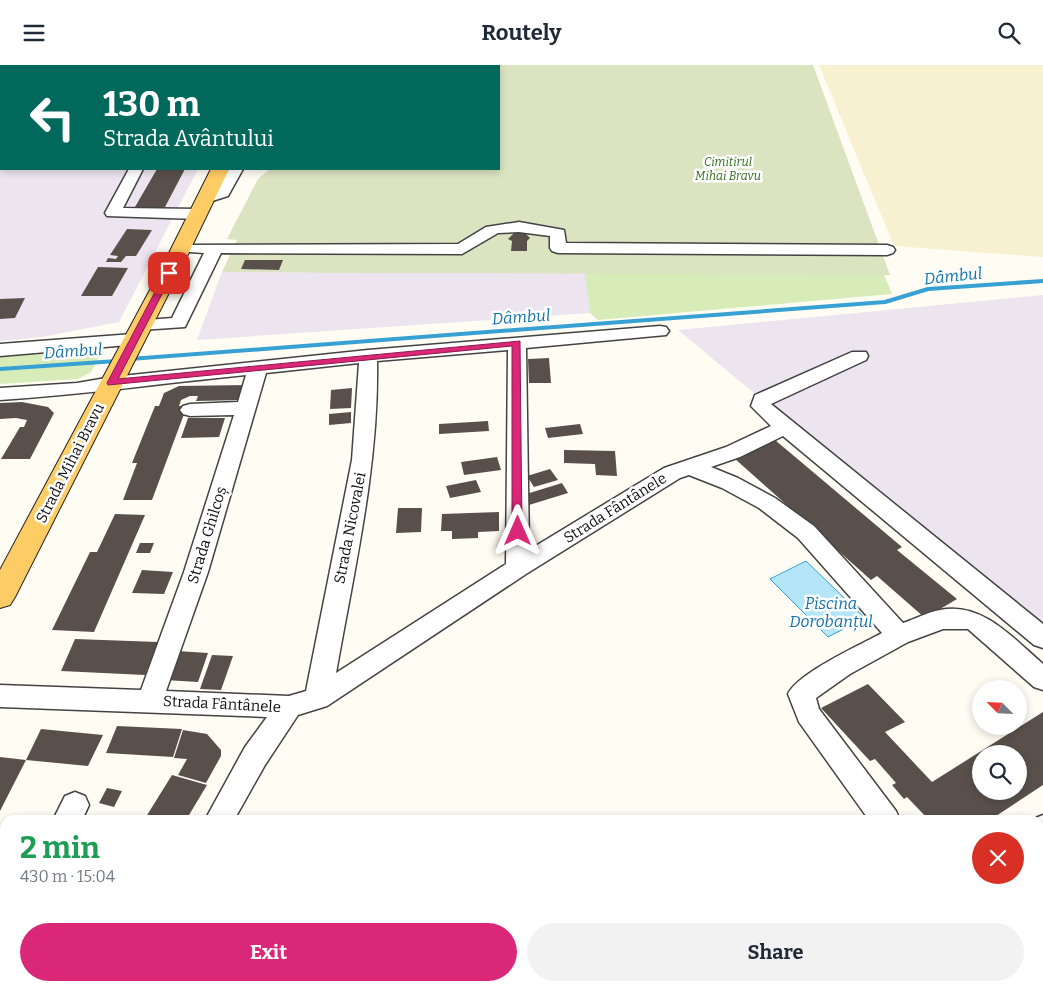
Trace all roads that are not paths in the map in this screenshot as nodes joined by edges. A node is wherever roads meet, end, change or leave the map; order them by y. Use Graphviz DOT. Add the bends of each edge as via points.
graph roads {
  1 [pos="135,170"];
  2 [pos="220,170"];
  3 [pos="235,170"];
  4 [pos="202,206"];
  5 [pos="182,248"];
  6 [pos="215,249"];
  7 [pos="888,250"];
  8 [pos="660,331"];
  9 [pos="137,332"];
  10 [pos="517,343"];
  11 [pos="0,350"];
  12 [pos="368,356"];
  13 [pos="859,356"];
  14 [pos="258,368"];
  15 [pos="114,378"];
  16 [pos="77,389"];
  17 [pos="0,394"];
  18 [pos="246,408"];
  19 [pos="98,410"];
  20 [pos="190,410"];
  21 [pos="785,427"];
  22 [pos="689,467"];
  23 [pos="518,568"];
  24 [pos="0,597"];
  25 [pos="899,635"];
  26 [pos="1043,637"];
  27 [pos="1043,679"];
  28 [pos="0,696"];
  29 [pos="318,698"];
  30 [pos="150,701"];
  31 [pos="289,707"];
  32 [pos="221,815"];
  33 [pos="882,815"];
  1 -- 4 [label="street" via="113,213"];
  2 -- 4 [label="main road, Strada Mihai Bravu"];
  3 -- 4 [label="street" via="223,193"];
  4 -- 5 [label="main road, Strada Mihai Bravu"];
  5 -- 6 [label="street"];
  5 -- 9 [label="main road, Strada Mihai Bravu"];
  6 -- 7 [label="street" via="462,249 497,228 546,229 558,233 558,247"];
  6 -- 9 [label="street" via="179,323"];
  8 -- 10 [label="street"];
  9 -- 11 [label="street"];
  9 -- 15 [label="main road, Strada Mihai Bravu"];
  10 -- 12 [label="street"];
  10 -- 23 [label="street"];
  12 -- 14 [label="street"];
  12 -- 29 [label="street, Strada Nicovalei" via="363,460"];
  13 -- 21 [label="street" via="762,399 761,406"];
  14 -- 15 [label="street"];
  14 -- 18 [label="street, Strada Ghilcoș"];
  15 -- 16 [label="street"];
  15 -- 19 [label="main road, Strada Mihai Bravu"];
  16 -- 17 [label="street"];
  16 -- 19 [label="street" via="80,399"];
  18 -- 20 [label="street"];
  18 -- 30 [label="street, Strada Ghilcoș" via="196,572"];
  19 -- 24 [label="main road, Strada Mihai Bravu"];
  21 -- 22 [label="street, Strada Fântânele" via="733,452"];
  21 -- 26 [label="street"];
  22 -- 23 [label="street, Strada Fântânele" via="672,473"];
  22 -- 25 [label="street" via="730,483 767,503 806,532"];
  23 -- 29 [label="street, Strada Fântânele"];
  25 -- 27 [label="street" via="941,619 963,618 976,622"];
  25 -- 33 [label="street" via="841,667 801,694 808,714"];
  28 -- 30 [label="street, Strada Fântânele"];
  29 -- 31 [label="street, Strada Fântânele"];
  30 -- 31 [label="street, Strada Fântânele"];
  31 -- 32 [label="street" via="255,756"];
}
